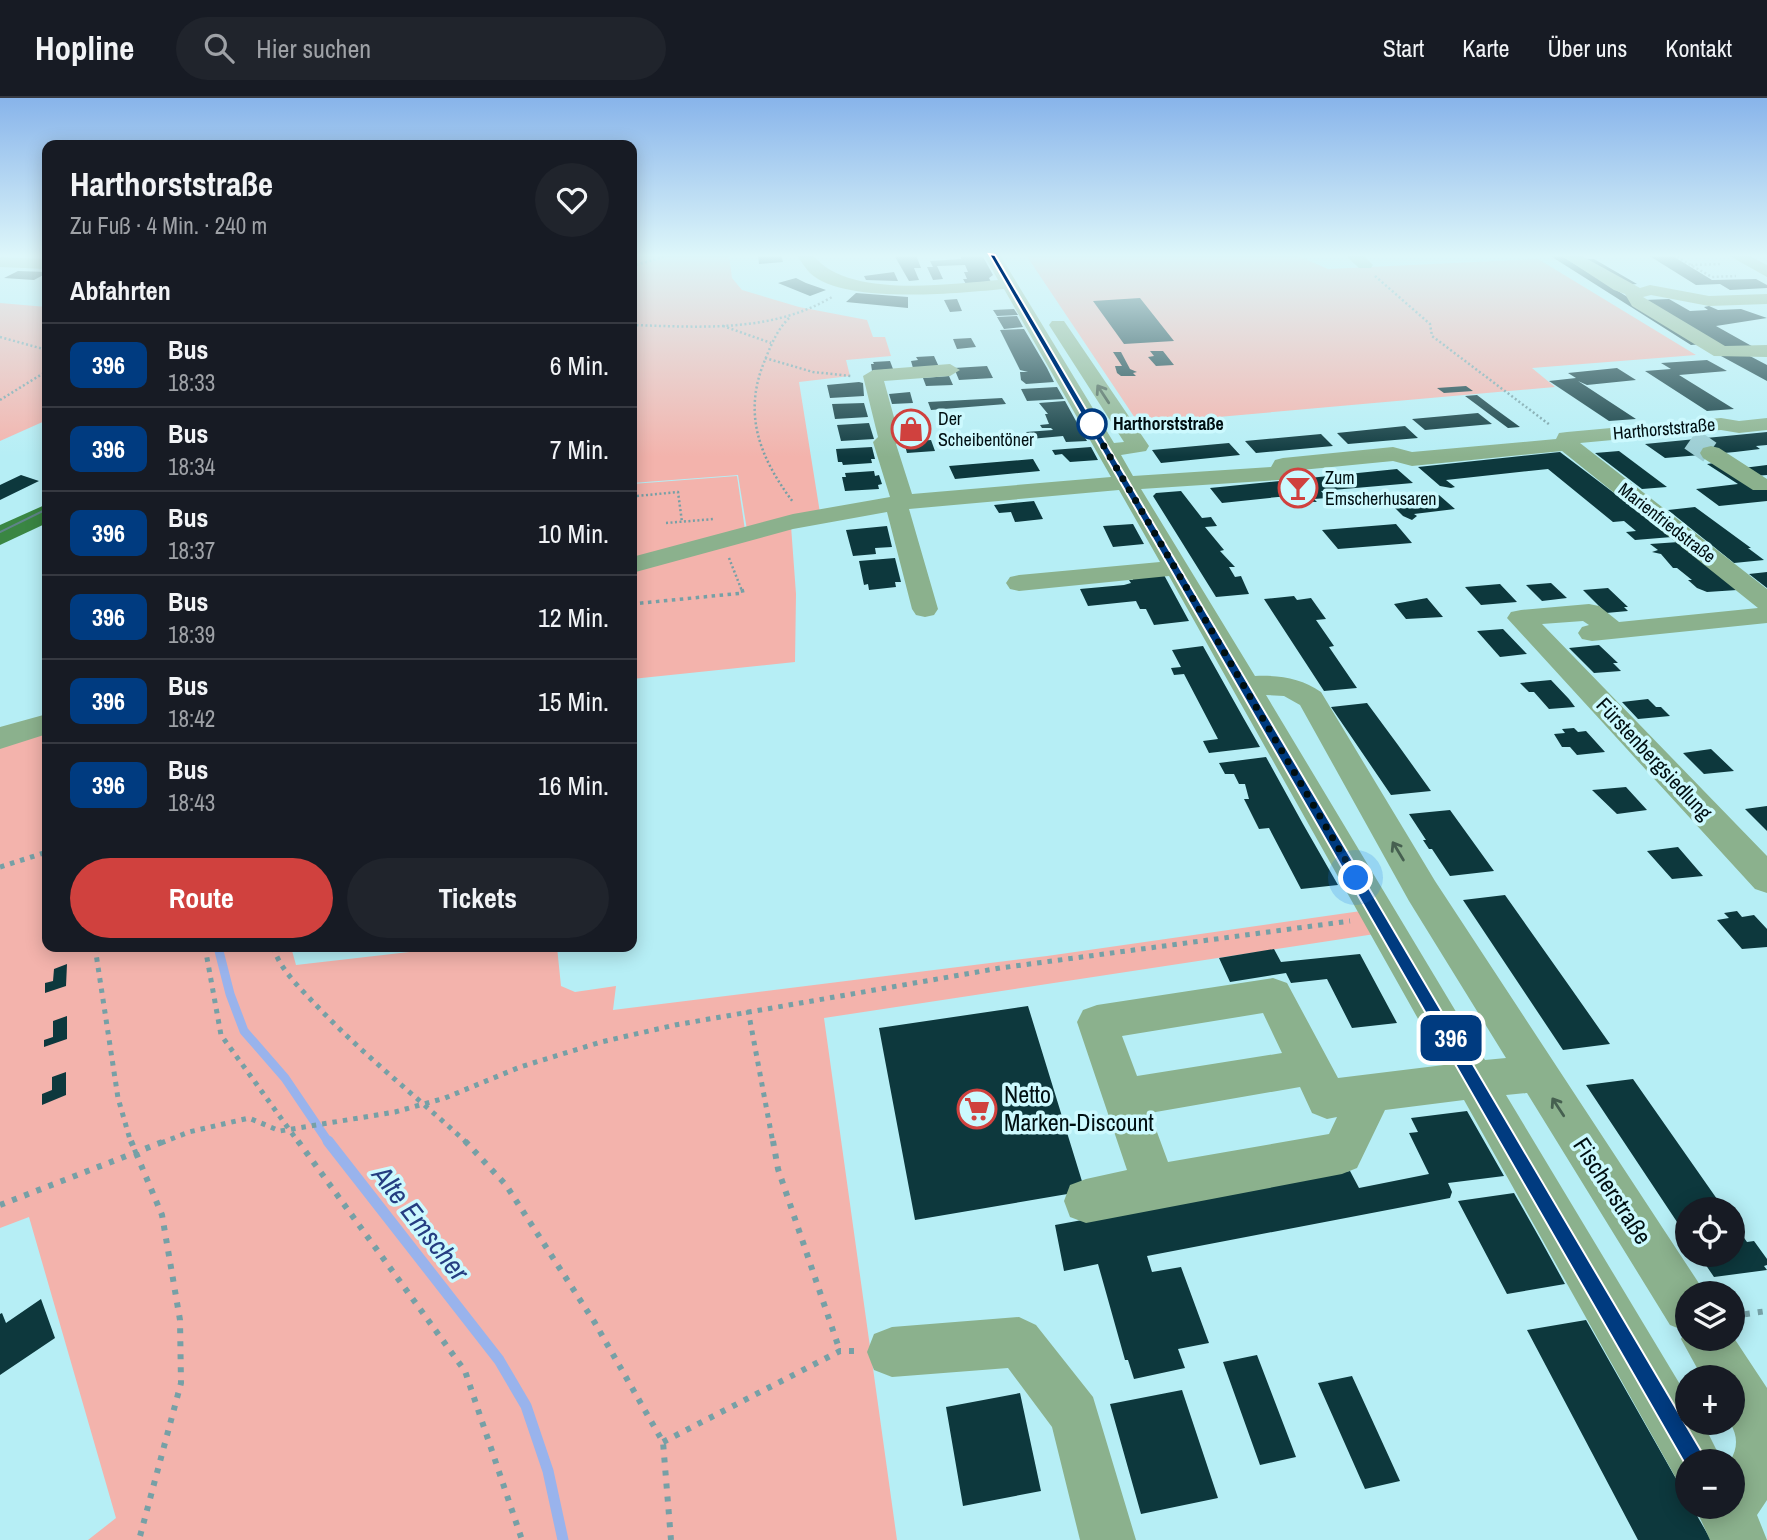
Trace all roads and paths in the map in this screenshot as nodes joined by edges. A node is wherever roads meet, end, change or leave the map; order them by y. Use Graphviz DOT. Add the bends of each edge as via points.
graph roads {
  1 [pos="742,322"];
  2 [pos="785,322"];
  3 [pos="1032,322"];
  4 [pos="1056,322"];
  5 [pos="1428,322"];
  6 [pos="1672,322"];
  7 [pos="637,325"];
  8 [pos="717,325"];
  9 [pos="1751,334"];
  10 [pos="0,337"];
  11 [pos="771,343"];
  12 [pos="1767,348"];
  13 [pos="42,349"];
  14 [pos="765,358"];
  15 [pos="950,370"];
  16 [pos="42,374"];
  17 [pos="873,376"];
  18 [pos="0,400"];
  19 [pos="1767,424"];
  20 [pos="1567,441"];
  21 [pos="1108,451"];
  22 [pos="1711,453"];
  23 [pos="1127,484"];
  24 [pos="1761,485"];
  25 [pos="637,496"];
  26 [pos="900,503"];
  27 [pos="42,515"];
  28 [pos="806,519"];
  29 [pos="682,522"];
  30 [pos="0,536"];
  31 [pos="722,541"];
  32 [pos="637,564"];
  33 [pos="1177,568"];
  34 [pos="1019,583"];
  35 [pos="1767,602"];
  36 [pos="637,604"];
  37 [pos="925,609"];
  38 [pos="1767,615"];
  39 [pos="1246,686"];
  40 [pos="42,725"];
  41 [pos="0,738"];
  42 [pos="1371,806"];
  43 [pos="1319,812"];
  44 [pos="42,854"];
  45 [pos="0,867"];
  46 [pos="1767,879"];
  47 [pos="1422,891"];
  48 [pos="1374,909"];
  49 [pos="95,952"];
  50 [pos="206,952"];
  51 [pos="275,952"];
  52 [pos="748,1010"];
  53 [pos="1310,1067"];
  54 [pos="1536,1073"];
  55 [pos="1476,1080"];
  56 [pos="1372,1092"];
  57 [pos="1123,1098"];
  58 [pos="424,1103"];
  59 [pos="290,1129"];
  60 [pos="134,1152"];
  61 [pos="1154,1186"];
  62 [pos="1086,1201"];
  63 [pos="0,1205"];
  64 [pos="1675,1289"];
  65 [pos="1767,1311"];
  66 [pos="1745,1314"];
  67 [pos="839,1351"];
  68 [pos="892,1352"];
  69 [pos="1745,1399"];
  70 [pos="663,1442"];
  71 [pos="1689,1449"];
  72 [pos="1745,1490"];
  73 [pos="139,1540"];
  74 [pos="522,1540"];
  75 [pos="671,1540"];
  76 [pos="1108,1540"];
  1 -- 8 [label="path"];
  2 -- 11 [label="path"];
  3 -- 21 [label="street"];
  21 -- 4 [label="street, one-way" via="1138,446"];
  5 -- 20 [label="path" via="1432,336"];
  6 -- 12 [label="street" via="1721,352"];
  7 -- 8 [label="path"];
  8 -- 11 [label="path"];
  9 -- 12 [label="street"];
  10 -- 13 [label="path"];
  11 -- 14 [label="path"];
  14 -- 17 [label="path" via="813,372"];
  14 -- 28 [label="path" via="752,395 757,437 774,477"];
  15 -- 17 [label="street"];
  16 -- 18 [label="path"];
  17 -- 26 [label="street"];
  19 -- 20 [label="street, Harthorststraße" via="1721,424 1683,434"];
  20 -- 23 [label="street, Harthorststraße" via="1412,459 1393,454 1283,465 1279,473"];
  20 -- 35 [label="street, Marienfriedstraße"];
  21 -- 23 [label="street"];
  22 -- 24 [label="street"];
  23 -- 26 [label="street, Harthorststraße"];
  23 -- 33 [label="street"];
  25 -- 29 [label="path" via="678,492"];
  26 -- 28 [label="street, Harthorststraße"];
  26 -- 37 [label="street"];
  27 -- 30 [label="main road"];
  28 -- 31 [label="street, Harthorststraße"];
  31 -- 32 [label="street, Harthorststraße"];
  31 -- 36 [label="path" via="743,593"];
  33 -- 34 [label="street"];
  33 -- 39 [label="street"];
  38 -- 46 [label="street, Fürstenbergsiedlung" via="1613,631 1589,612 1521,618"];
  39 -- 42 [label="street, Fischerstraße" via="1282,685 1299,689 1311,699"];
  39 -- 43 [label="street"];
  40 -- 41 [label="street"];
  42 -- 43 [label="street"];
  47 -- 42 [label="street, Fischerstraße, one-way"];
  43 -- 48 [label="street"];
  44 -- 45 [label="path"];
  47 -- 48 [label="street"];
  47 -- 54 [label="street, Fischerstraße"];
  48 -- 52 [label="path"];
  48 -- 55 [label="street"];
  49 -- 60 [label="path" via="118,1098"];
  50 -- 59 [label="path" via="222,1035"];
  51 -- 58 [label="path" via="298,986 339,1030"];
  52 -- 58 [label="path" via="601,1042"];
  52 -- 67 [label="path" via="778,1169"];
  53 -- 56 [label="street" via="1327,1099"];
  53 -- 57 [label="street"];
  53 -- 57 [label="street" via="1273,995 1097,1022"];
  54 -- 55 [label="street"];
  64 -- 54 [label="street, Fischerstraße, one-way"];
  55 -- 56 [label="street"];
  55 -- 71 [label="street"];
  56 -- 61 [label="street" via="1342,1153"];
  57 -- 61 [label="street"];
  58 -- 59 [label="path"];
  58 -- 70 [label="path" via="506,1185 595,1323"];
  59 -- 60 [label="path" via="280,1130 249,1118 189,1132"];
  59 -- 74 [label="path" via="465,1371"];
  60 -- 63 [label="path"];
  60 -- 73 [label="path" via="162,1216 180,1320 181,1383"];
  61 -- 62 [label="street"];
  65 -- 66 [label="path"];
  67 -- 68 [label="path"];
  67 -- 70 [label="path"];
  68 -- 76 [label="street" via="1019,1342 1075,1415"];
  69 -- 72 [label="street" via="1762,1426 1762,1459"];
  70 -- 75 [label="path"];
}
